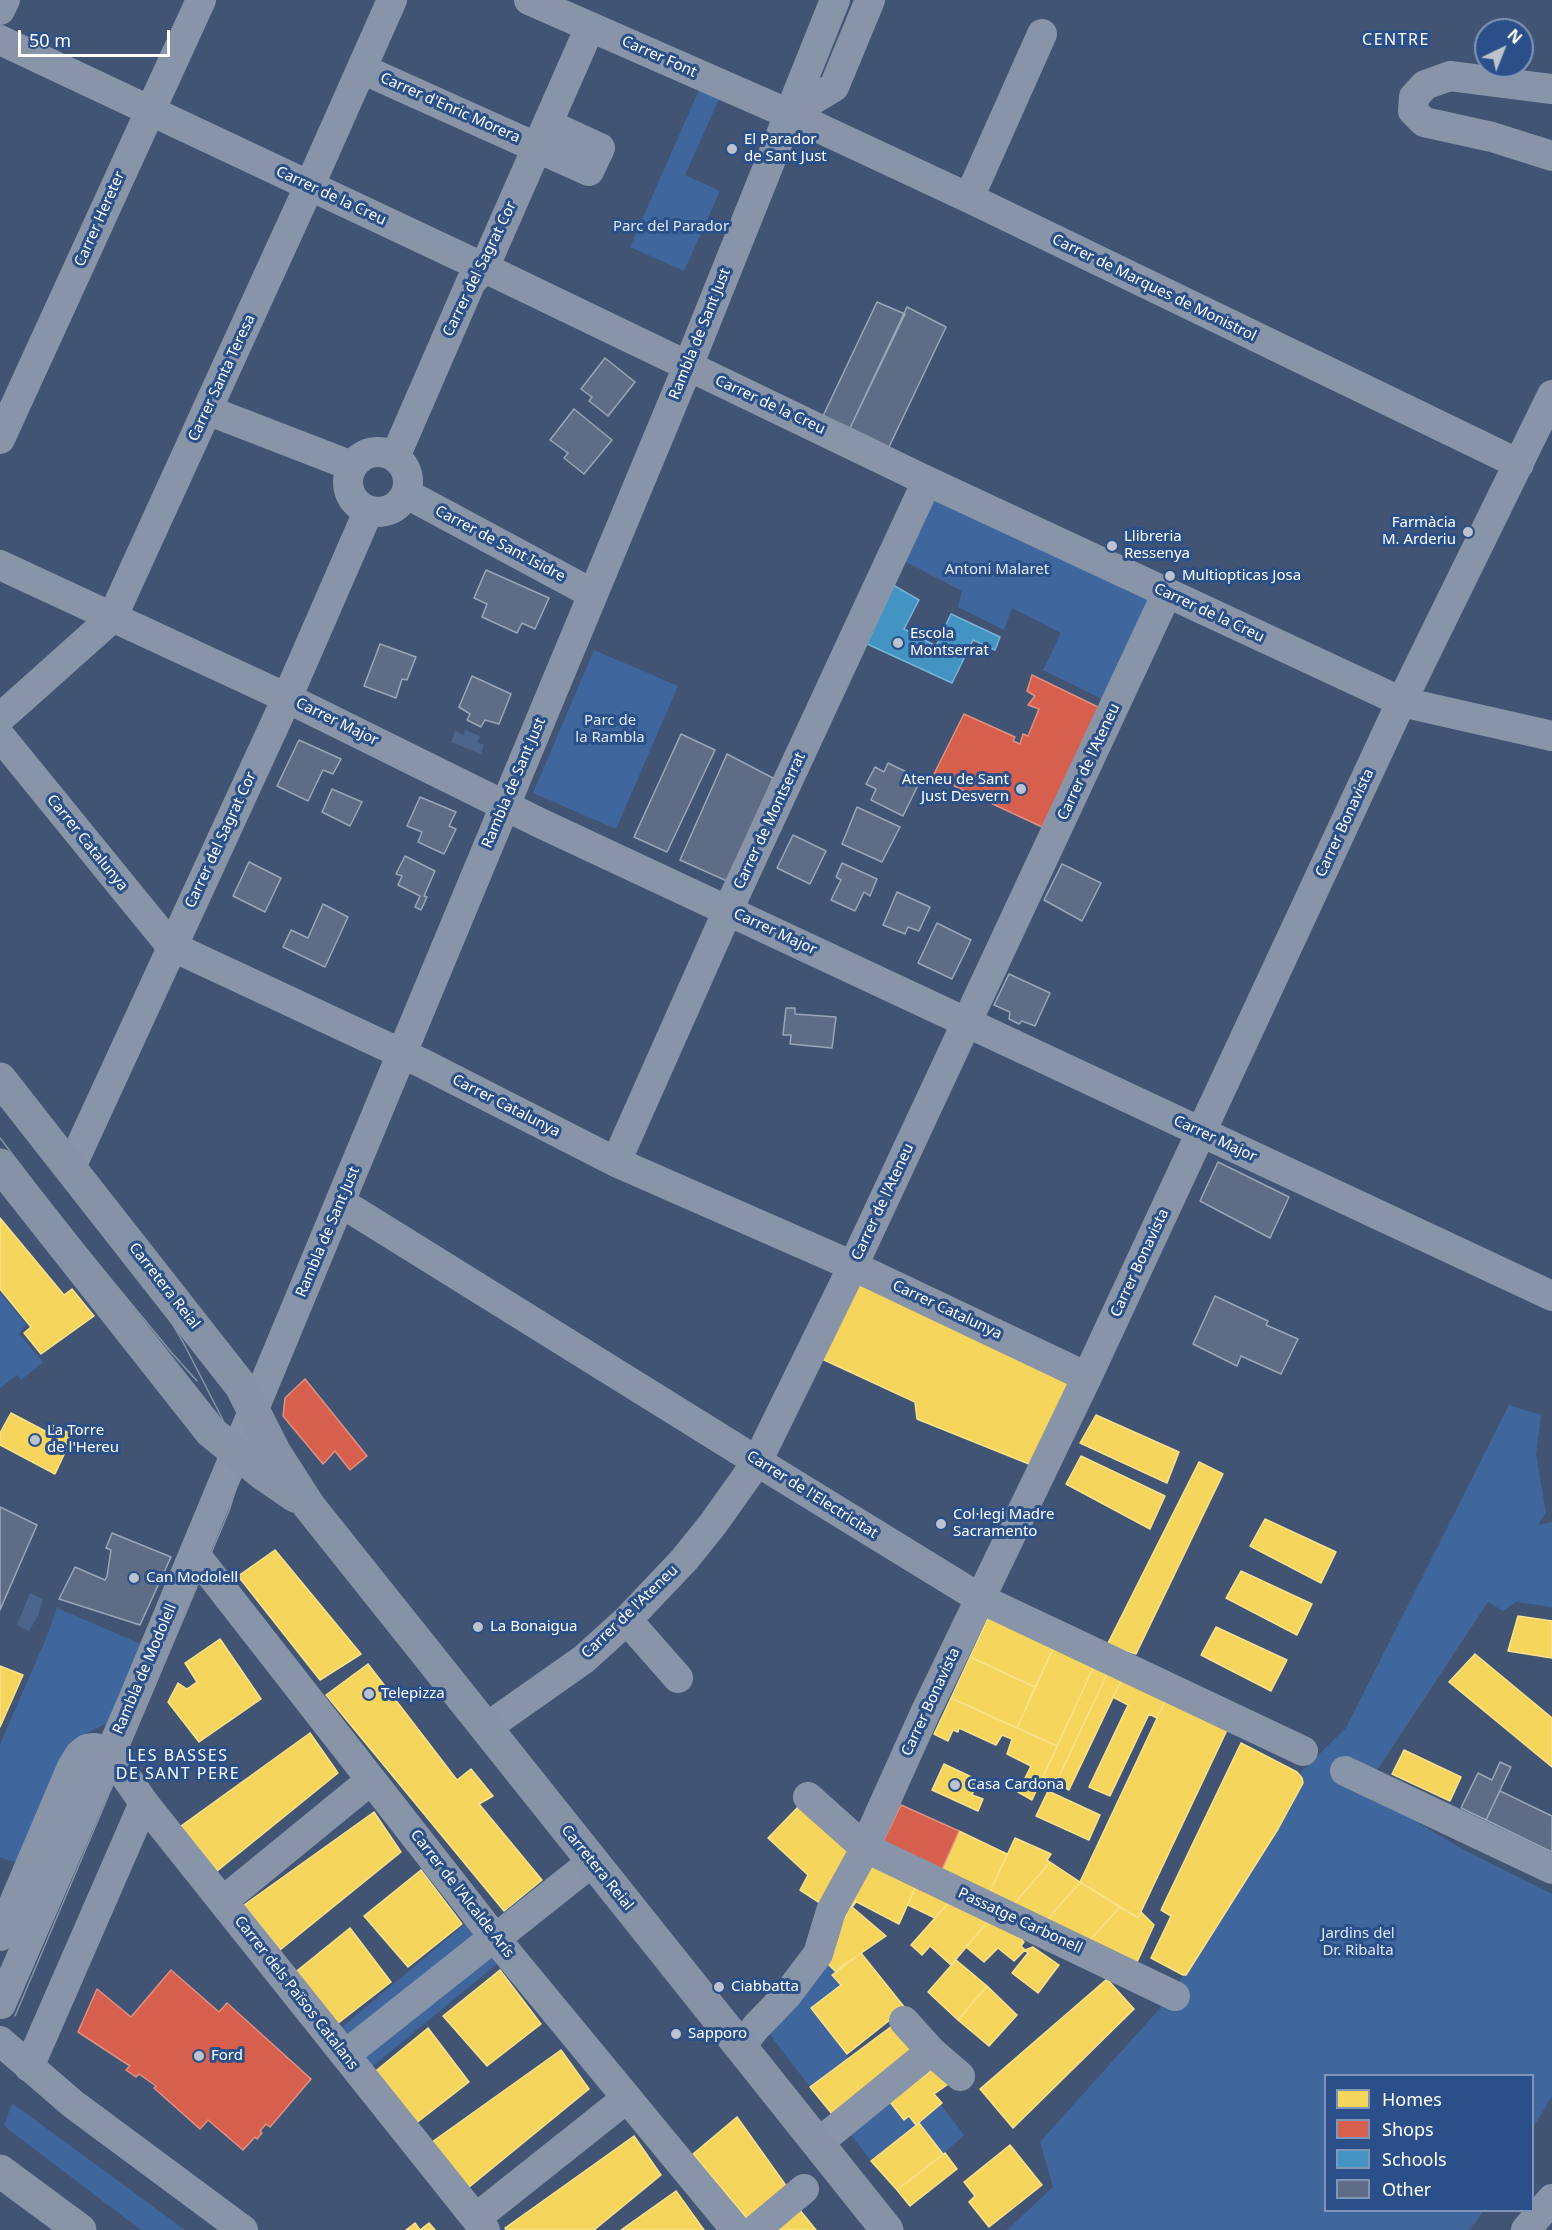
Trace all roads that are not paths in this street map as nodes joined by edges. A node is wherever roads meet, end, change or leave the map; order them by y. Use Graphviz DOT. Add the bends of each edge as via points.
graph roads {
  1 [pos="5,0"];
  2 [pos="201,0"];
  3 [pos="392,0"];
  4 [pos="530,0"];
  5 [pos="834,2"];
  6 [pos="869,2"];
  7 [pos="0,10"];
  8 [pos="590,27"];
  9 [pos="1042,34"];
  10 [pos="0,40"];
  11 [pos="362,69"];
  12 [pos="1552,89"];
  13 [pos="149,111"];
  14 [pos="789,114"];
  15 [pos="543,136"];
  16 [pos="1552,156"];
  17 [pos="309,187"];
  18 [pos="969,198"];
  19 [pos="484,268"];
  20 [pos="688,366"];
  21 [pos="1552,395"];
  22 [pos="207,410"];
  23 [pos="0,440"];
  24 [pos="395,457"];
  25 [pos="1519,464"];
  26 [pos="352,466"];
  27 [pos="927,481"];
  28 [pos="406,494"];
  29 [pos="368,512"];
  30 [pos="0,565"];
  31 [pos="1167,593"];
  32 [pos="593,594"];
  33 [pos="112,618"];
  34 [pos="287,698"];
  35 [pos="1402,702"];
  36 [pos="0,718"];
  37 [pos="0,736"];
  38 [pos="1552,736"];
  39 [pos="506,804"];
  40 [pos="728,910"];
  41 [pos="171,946"];
  42 [pos="967,1022"];
  43 [pos="402,1054"];
  44 [pos="0,1078"];
  45 [pos="1201,1132"];
  46 [pos="616,1162"];
  47 [pos="0,1165"];
  48 [pos="70,1167"];
  49 [pos="340,1202"];
  50 [pos="853,1266"];
  51 [pos="1552,1296"];
  52 [pos="1087,1377"];
  53 [pos="254,1409"];
  54 [pos="235,1451"];
  55 [pos="757,1462"];
  56 [pos="309,1506"];
  57 [pos="194,1553"];
  58 [pos="981,1599"];
  59 [pos="627,1620"];
  60 [pos="678,1678"];
  61 [pos="486,1728"];
  62 [pos="1303,1751"];
  63 [pos="110,1754"];
  64 [pos="1345,1771"];
  65 [pos="371,1780"];
  66 [pos="808,1797"];
  67 [pos="144,1803"];
  68 [pos="864,1847"];
  69 [pos="592,1862"];
  70 [pos="1552,1869"];
  71 [pos="223,1901"];
  72 [pos="0,1936"];
  73 [pos="495,1938"];
  74 [pos="1175,1996"];
  75 [pos="1,2004"];
  76 [pos="904,2021"];
  77 [pos="0,2041"];
  78 [pos="740,2047"];
  79 [pos="931,2051"];
  80 [pos="345,2055"];
  81 [pos="29,2067"];
  82 [pos="960,2076"];
  83 [pos="627,2098"];
  84 [pos="817,2144"];
  85 [pos="0,2171"];
  86 [pos="804,2189"];
  87 [pos="1552,2199"];
  88 [pos="481,2224"];
  89 [pos="80,2230"];
  90 [pos="243,2230"];
  91 [pos="736,2230"];
  92 [pos="755,2230"];
  93 [pos="887,2230"];
  94 [pos="1526,2230"];
  1 -- 7 [label="street"];
  2 -- 13 [label="street, Carrer Hereter"];
  3 -- 11 [label="street, Carrer Santa Teresa"];
  4 -- 8 [label="street, Carrer Font"];
  5 -- 6 [label="street"];
  5 -- 14 [label="street, Rambla de Sant Just"];
  6 -- 14 [label="street" via="834,87"];
  8 -- 14 [label="street, Carrer Font"];
  8 -- 15 [label="street, Carrer del Sagrat Cor"];
  9 -- 18 [label="street"];
  10 -- 13 [label="street, Carrer de la Creu"];
  11 -- 15 [label="street, Carrer d'Enric Morera"];
  11 -- 17 [label="street, Carrer Santa Teresa"];
  12 -- 16 [label="street" via="1450,76 1425,85 1414,97 1413,111 1424,123 1492,137"];
  13 -- 17 [label="street, Carrer de la Creu"];
  13 -- 23 [label="street, Carrer Hereter"];
  14 -- 18 [label="street, Carrer de Marques de Monistrol"];
  14 -- 20 [label="street, Rambla de Sant Just"];
  15 -- 19 [label="street, Carrer del Sagrat Cor"];
  17 -- 19 [label="street, Carrer de la Creu"];
  17 -- 22 [label="street, Carrer Santa Teresa"];
  18 -- 25 [label="street, Carrer de Marques de Monistrol"];
  19 -- 20 [label="street, Carrer de la Creu"];
  19 -- 24 [label="street, Carrer del Sagrat Cor" via="471,282"];
  20 -- 27 [label="street, Carrer de la Creu"];
  20 -- 32 [label="street, Rambla de Sant Just"];
  21 -- 25 [label="street, Carrer Bonavista"];
  22 -- 26 [label="street"];
  22 -- 33 [label="street, Carrer Santa Teresa"];
  24 -- 26 [label="street" via="371,452"];
  24 -- 28 [label="street" via="407,473"];
  25 -- 35 [label="street, Carrer Bonavista"];
  26 -- 29 [label="street" via="347,479 349,493"];
  27 -- 31 [label="street, Carrer de la Creu"];
  27 -- 40 [label="street, Carrer de Montserrat"];
  28 -- 29 [label="street" via="391,510"];
  28 -- 32 [label="street, Carrer de Sant Isidre"];
  29 -- 34 [label="street, Carrer del Sagrat Cor"];
  30 -- 33 [label="street, Carrer Major"];
  31 -- 35 [label="street, Carrer de la Creu"];
  31 -- 42 [label="street, Carrer de l'Ateneu"];
  32 -- 39 [label="street, Rambla de Sant Just"];
  33 -- 34 [label="street, Carrer Major"];
  33 -- 36 [label="street, Carrer Santa Teresa"];
  34 -- 39 [label="street, Carrer Major"];
  34 -- 41 [label="street, Carrer del Sagrat Cor"];
  35 -- 38 [label="street, Carrer de la Creu"];
  35 -- 45 [label="street, Carrer Bonavista"];
  37 -- 41 [label="street, Carrer Catalunya"];
  39 -- 40 [label="street, Carrer Major"];
  39 -- 43 [label="street, Rambla de Sant Just"];
  40 -- 42 [label="street, Carrer Major"];
  40 -- 46 [label="street, Carrer de Montserrat"];
  41 -- 43 [label="street, Carrer Catalunya"];
  41 -- 48 [label="street, Carrer del Sagrat Cor"];
  42 -- 45 [label="street, Carrer Major"];
  42 -- 50 [label="street, Carrer de l'Ateneu"];
  43 -- 46 [label="street, Carrer Catalunya"];
  43 -- 49 [label="street, Rambla de Sant Just"];
  44 -- 48 [label="main road, Carretera Reial"];
  45 -- 51 [label="street, Carrer Major"];
  45 -- 52 [label="street, Carrer Bonavista"];
  46 -- 50 [label="street, Carrer Catalunya"];
  47 -- 54 [label="main road, Carretera Reial" via="211,1432"];
  48 -- 53 [label="main road, Carretera Reial" via="225,1364"];
  49 -- 53 [label="street, Rambla de Sant Just"];
  49 -- 55 [label="street, Carrer de l'Electricitat"];
  50 -- 52 [label="street, Carrer Catalunya"];
  50 -- 55 [label="street, Carrer de l'Ateneu"];
  52 -- 58 [label="street, Carrer Bonavista"];
  53 -- 54 [label="street, Rambla de Sant Just"];
  53 -- 56 [label="main road, Carretera Reial" via="275,1453"];
  54 -- 56 [label="main road, Carretera Reial"];
  54 -- 57 [label="street, Rambla de Modolell"];
  55 -- 58 [label="street, Carrer de l'Electricitat"];
  55 -- 59 [label="street, Carrer de l'Ateneu" via="684,1560"];
  56 -- 61 [label="main road, Carretera Reial"];
  57 -- 63 [label="street, Rambla de Modolell"];
  57 -- 65 [label="street, Carrer de l'Alcalde Arís"];
  58 -- 62 [label="street, Carrer de l'Electricitat"];
  58 -- 68 [label="street, Carrer Bonavista"];
  59 -- 60 [label="street"];
  59 -- 61 [label="street, Carrer de l'Ateneu" via="584,1659"];
  61 -- 69 [label="main road, Carretera Reial"];
  63 -- 67 [label="street, Carrer dels Països Catalans"];
  63 -- 72 [label="street, Rambla de Modolell" via="87,1749 72,1767"];
  63 -- 75 [label="street, Rambla de Modolell"];
  64 -- 70 [label="street"];
  65 -- 71 [label="street"];
  65 -- 73 [label="street, Carrer de l'Alcalde Arís"];
  66 -- 68 [label="street, Passatge Carbonell"];
  67 -- 71 [label="street, Carrer dels Països Catalans"];
  67 -- 81 [label="street"];
  68 -- 74 [label="street, Passatge Carbonell"];
  68 -- 78 [label="street, Carrer Bonavista" via="831,1911 818,1954"];
  69 -- 73 [label="street"];
  69 -- 78 [label="main road, Carretera Reial"];
  71 -- 80 [label="street, Carrer dels Països Catalans"];
  73 -- 80 [label="street"];
  73 -- 83 [label="street, Carrer de l'Alcalde Arís"];
  76 -- 79 [label="street"];
  77 -- 81 [label="street"];
  78 -- 84 [label="main road, Carretera Reial"];
  79 -- 82 [label="street"];
  79 -- 84 [label="street"];
  80 -- 88 [label="street, Carrer dels Països Catalans"];
  81 -- 90 [label="street"];
  83 -- 88 [label="street"];
  83 -- 91 [label="street, Carrer de l'Alcalde Arís"];
  84 -- 93 [label="main road, Carretera Reial"];
  85 -- 89 [label="highway"];
  86 -- 92 [label="street"];
  87 -- 94 [label="street"];
}
